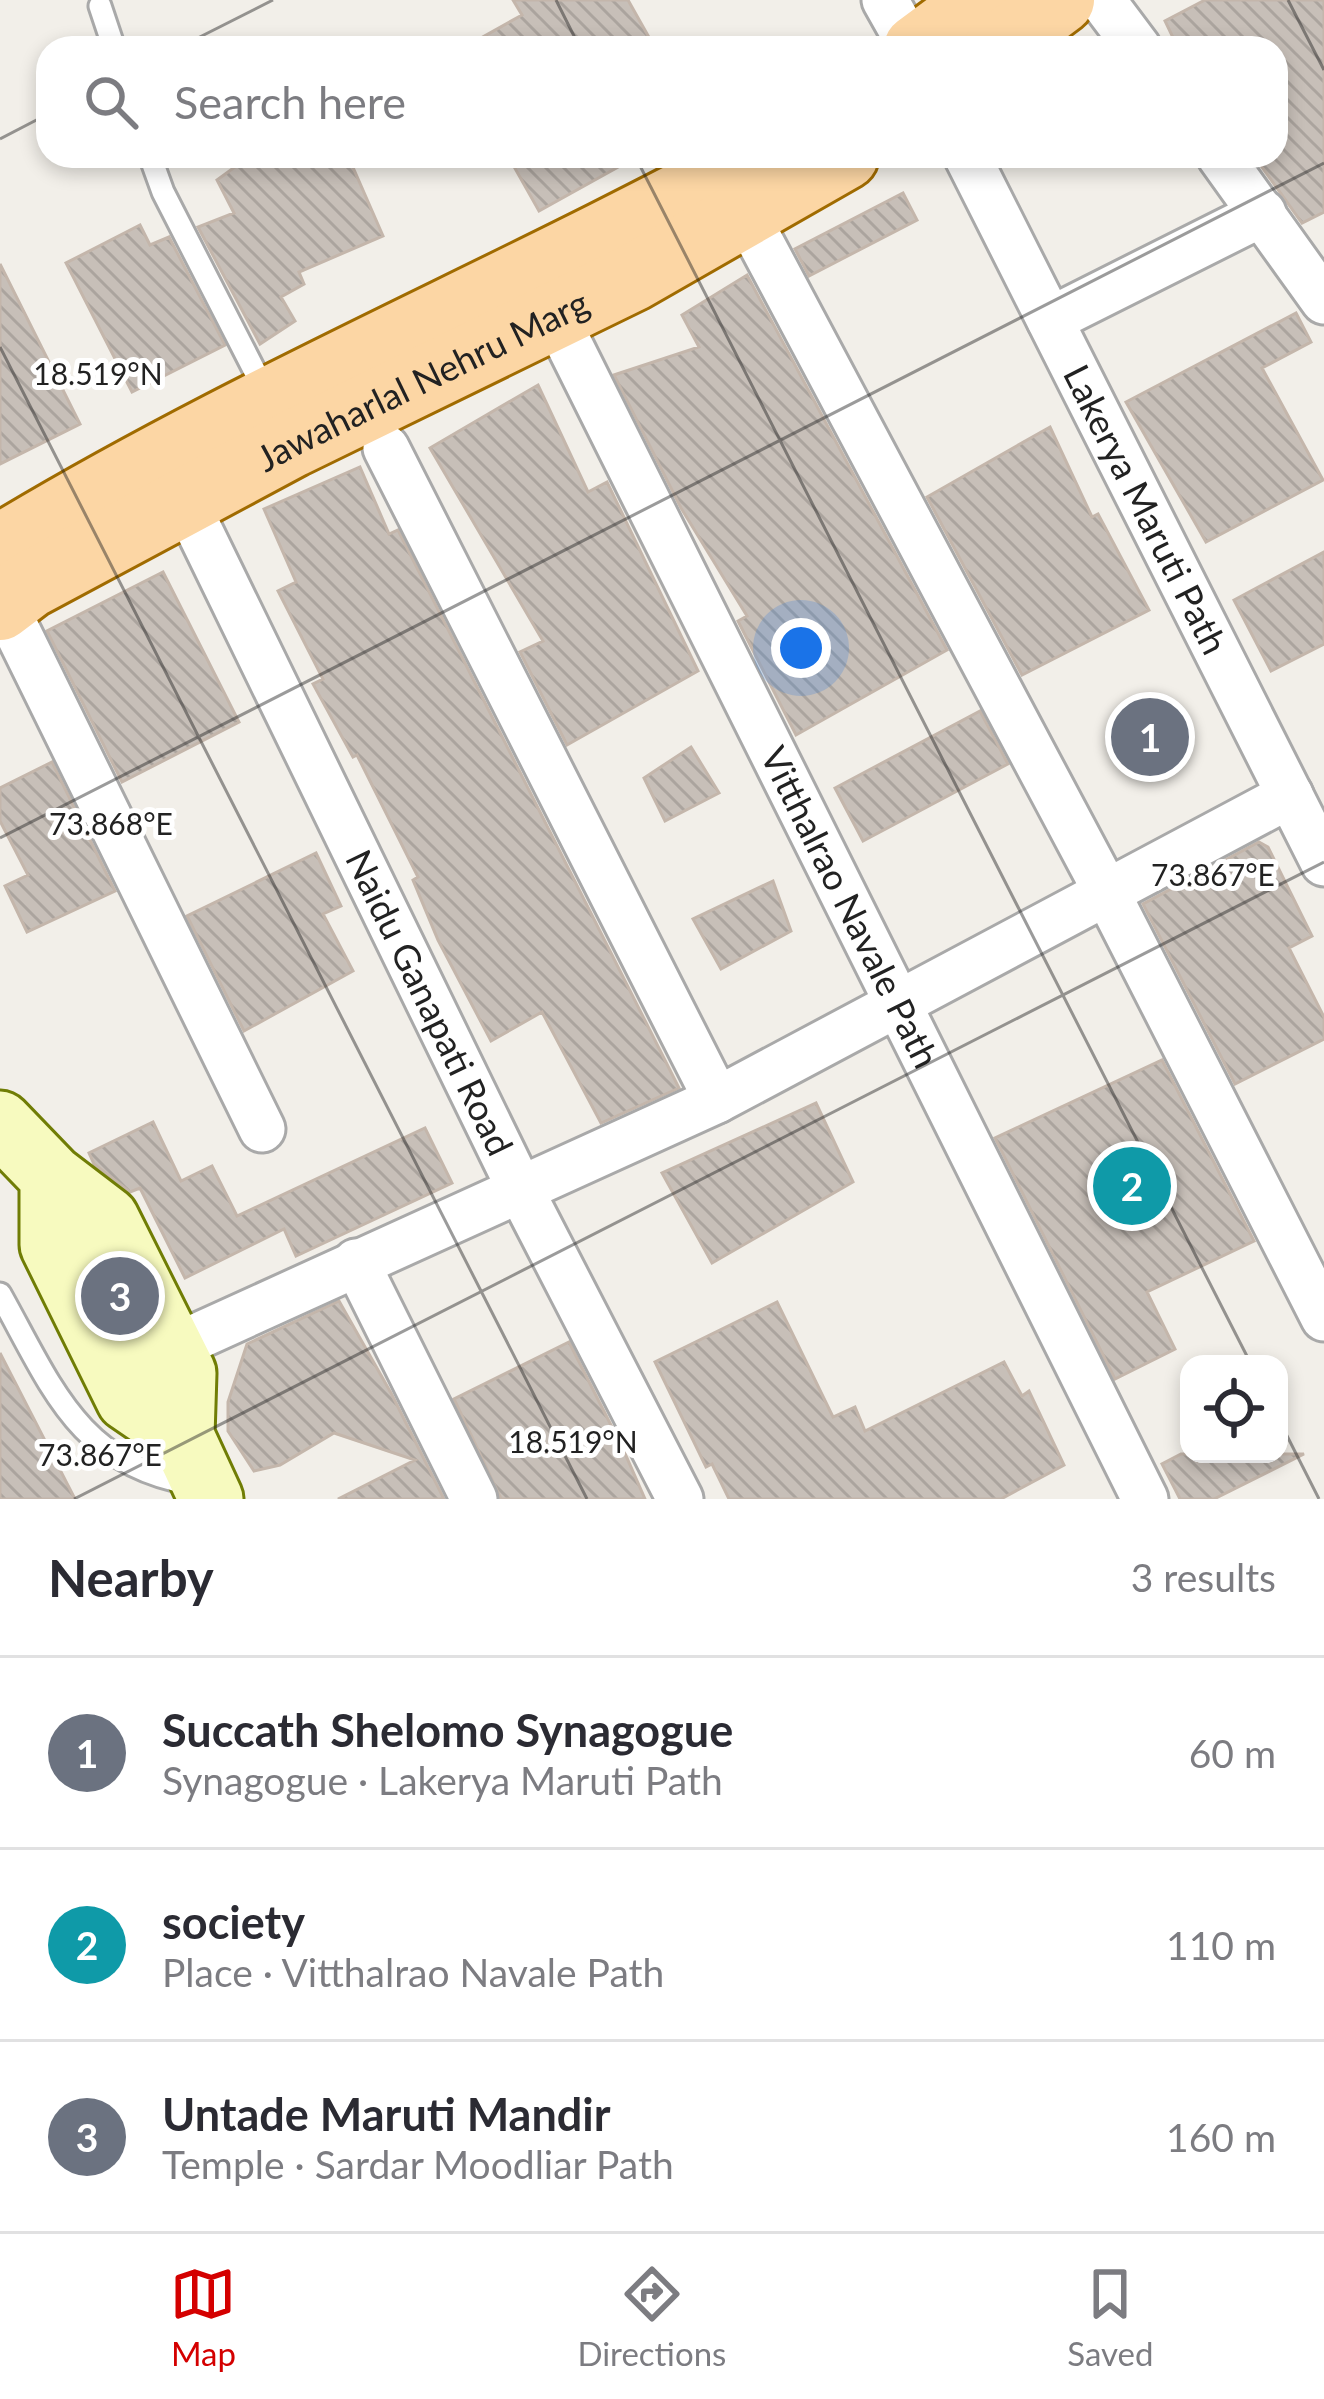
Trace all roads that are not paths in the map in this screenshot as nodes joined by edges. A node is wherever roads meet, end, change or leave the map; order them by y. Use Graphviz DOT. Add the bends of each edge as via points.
graph roads {
  1 [pos="885,0"];
  2 [pos="982,0"];
  3 [pos="1061,0"];
  4 [pos="1102,0"];
  5 [pos="100,6"];
  6 [pos="110,36"];
  7 [pos="907,36"];
  8 [pos="931,36"];
  9 [pos="1013,36"];
  10 [pos="1129,36"];
  11 [pos="155,168"];
  12 [pos="806,168"];
  13 [pos="973,168"];
  14 [pos="1229,168"];
  15 [pos="751,185"];
  16 [pos="1263,213"];
  17 [pos="1318,279"];
  18 [pos="554,314"];
  19 [pos="1049,320"];
  20 [pos="271,403"];
  21 [pos="386,448"];
  22 [pos="185,502"];
  23 [pos="1,586"];
  24 [pos="1289,795"];
  25 [pos="1324,863"];
  26 [pos="1107,893"];
  27 [pos="898,1004"];
  28 [pos="717,1100"];
  29 [pos="0,1123"];
  30 [pos="262,1129"];
  31 [pos="52,1177"];
  32 [pos="521,1191"];
  33 [pos="356,1262"];
  34 [pos="0,1294"];
  35 [pos="1324,1318"];
  36 [pos="174,1347"];
  37 [pos="199,1474"];
  38 [pos="474,1499"];
  39 [pos="680,1499"];
  40 [pos="1144,1499"];
  1 -- 7 [label="street"];
  2 -- 8 [label="main road"];
  3 -- 9 [label="main road"];
  4 -- 10 [label="street"];
  5 -- 6 [label="lane"];
  11 -- 20 [label="lane"];
  12 -- 15 [label="main road, Jawaharlal Nehru Marg"];
  13 -- 19 [label="street, Lakerya Maruti Path"];
  14 -- 16 [label="street"];
  15 -- 18 [label="main road, Jawaharlal Nehru Marg"];
  15 -- 20 [label="main road, Jawaharlal Nehru Marg" via="610,236"];
  15 -- 26 [label="street"];
  16 -- 17 [label="street"];
  16 -- 19 [label="street"];
  18 -- 22 [label="main road, Jawaharlal Nehru Marg"];
  18 -- 27 [label="street, Vitthalrao Navale Path"];
  19 -- 24 [label="street, Lakerya Maruti Path"];
  20 -- 23 [label="main road, Jawaharlal Nehru Marg"];
  21 -- 28 [label="street"];
  22 -- 23 [label="main road, Jawaharlal Nehru Marg"];
  22 -- 32 [label="street, Naidu Ganapati Road"];
  23 -- 30 [label="street"];
  24 -- 25 [label="street, Lakerya Maruti Path"];
  24 -- 26 [label="street"];
  26 -- 27 [label="street"];
  26 -- 35 [label="street"];
  27 -- 28 [label="street"];
  27 -- 40 [label="street, Vitthalrao Navale Path"];
  28 -- 32 [label="street"];
  29 -- 31 [label="street"];
  31 -- 36 [label="street" via="107,1219"];
  31 -- 37 [label="street" via="52,1244 128,1399"];
  32 -- 33 [label="street"];
  32 -- 39 [label="street, Naidu Ganapati Road"];
  33 -- 36 [label="street"];
  33 -- 38 [label="street"];
  34 -- 37 [label="lane" via="62,1405 110,1457"];
  36 -- 37 [label="street"];
}
